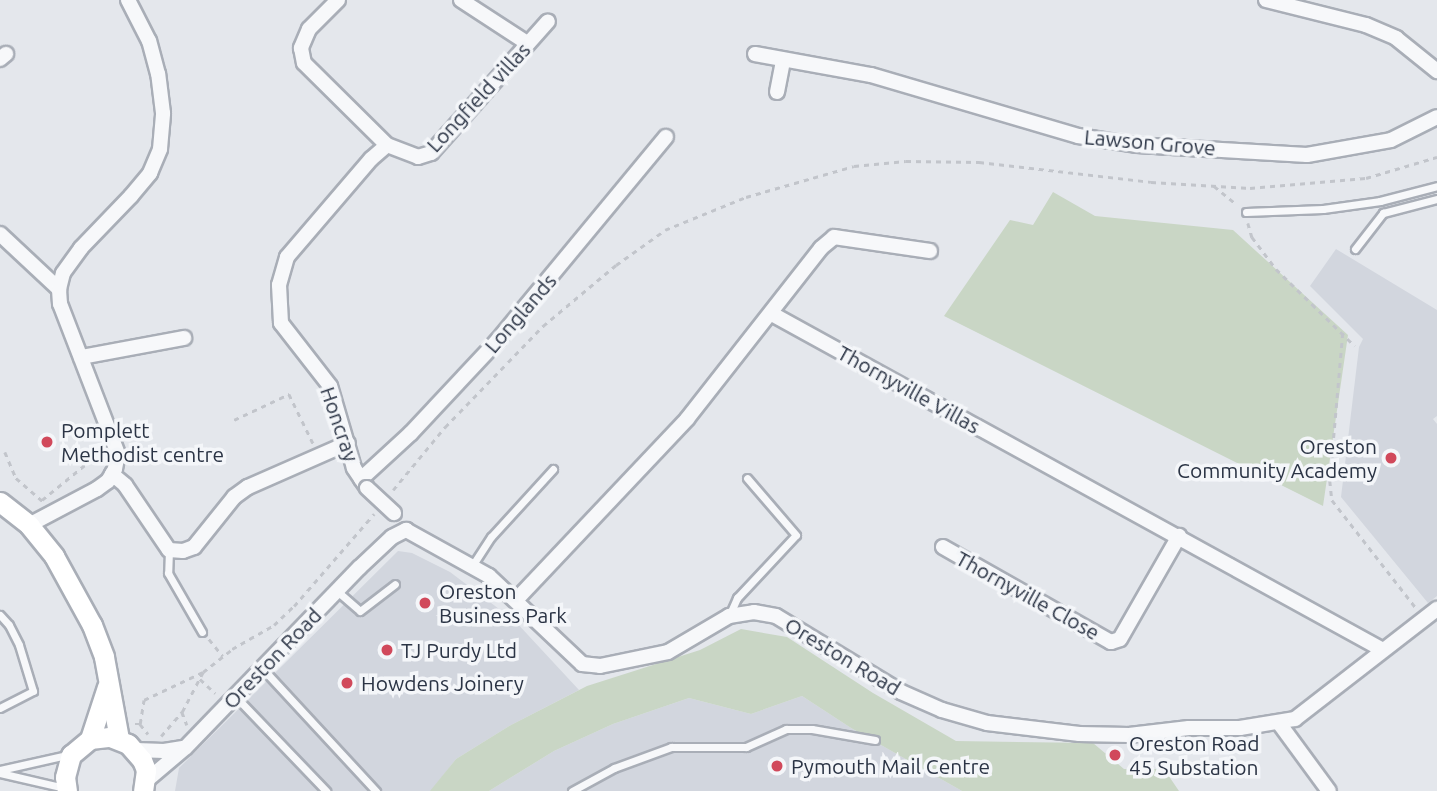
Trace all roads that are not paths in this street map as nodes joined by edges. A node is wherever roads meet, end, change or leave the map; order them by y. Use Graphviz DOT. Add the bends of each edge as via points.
graph roads {
  1 [pos="128,0"];
  2 [pos="338,0"];
  3 [pos="461,0"];
  4 [pos="1266,0"];
  5 [pos="548,21"];
  6 [pos="527,43"];
  7 [pos="755,54"];
  8 [pos="783,60"];
  9 [pos="1437,71"];
  10 [pos="777,92"];
  11 [pos="1437,117"];
  12 [pos="666,136"];
  13 [pos="387,145"];
  14 [pos="1437,186"];
  15 [pos="1437,199"];
  16 [pos="1245,212"];
  17 [pos="0,234"];
  18 [pos="1354,249"];
  19 [pos="930,251"];
  20 [pos="59,289"];
  21 [pos="772,314"];
  22 [pos="184,338"];
  23 [pos="81,357"];
  24 [pos="348,443"];
  25 [pos="553,470"];
  26 [pos="113,474"];
  27 [pos="747,478"];
  28 [pos="364,483"];
  29 [pos="0,502"];
  30 [pos="29,525"];
  31 [pos="406,530"];
  32 [pos="1179,536"];
  33 [pos="943,548"];
  34 [pos="169,550"];
  35 [pos="472,566"];
  36 [pos="395,584"];
  37 [pos="337,591"];
  38 [pos="516,600"];
  39 [pos="1437,609"];
  40 [pos="0,615"];
  41 [pos="729,616"];
  42 [pos="202,632"];
  43 [pos="1383,650"];
  44 [pos="262,668"];
  45 [pos="108,683"];
  46 [pos="230,700"];
  47 [pos="0,708"];
  48 [pos="1279,723"];
  49 [pos="90,739"];
  50 [pos="119,739"];
  51 [pos="875,740"];
  52 [pos="186,747"];
  53 [pos="146,751"];
  54 [pos="71,755"];
  55 [pos="0,772"];
  56 [pos="145,788"];
  57 [pos="67,790"];
  58 [pos="326,791"];
  59 [pos="376,791"];
  60 [pos="572,791"];
  61 [pos="1329,791"];
  1 -- 20 [label="street" via="149,41 158,74 163,113 160,149 150,173 80,248"];
  2 -- 13 [label="street, Longfield villas" via="309,29 301,48 304,63"];
  3 -- 6 [label="street"];
  4 -- 9 [label="street" via="1366,25 1396,38"];
  5 -- 6 [label="street, Longfield villas"];
  6 -- 13 [label="street, Longfield villas" via="431,153 418,158"];
  7 -- 8 [label="street, Lawson Grove"];
  8 -- 10 [label="street"];
  8 -- 11 [label="street, Lawson Grove" via="870,75 1078,136 1137,145 1307,155 1391,140"];
  12 -- 28 [label="street, Longlands" via="497,341"];
  13 -- 24 [label="street, Honcray" via="287,257 279,285 281,323 330,386"];
  14 -- 16 [label="lane" via="1323,209"];
  15 -- 18 [label="lane" via="1382,212"];
  17 -- 20 [label="street"];
  19 -- 21 [label="street" via="834,237"];
  20 -- 23 [label="street"];
  21 -- 32 [label="street, Thornyville Villas"];
  21 -- 38 [label="street" via="678,429"];
  22 -- 23 [label="street"];
  23 -- 26 [label="street" via="118,454"];
  24 -- 28 [label="street, Honcray" via="354,468"];
  24 -- 34 [label="street" via="248,487 194,547"];
  25 -- 35 [label="lane"];
  26 -- 30 [label="street" via="97,489 46,506"];
  26 -- 34 [label="street"];
  27 -- 41 [label="lane" via="796,535 742,592"];
  28 -- 31 [label="street, Honcray, bridge"];
  29 -- 30 [label="street"];
  30 -- 45 [label="street" via="54,556 92,625"];
  31 -- 35 [label="street, Oreston Road"];
  31 -- 37 [label="street, Oreston Road" via="392,537"];
  32 -- 33 [label="street, Thornyville Close" via="1120,639 1111,642"];
  32 -- 43 [label="street, Thornyville Villas"];
  34 -- 42 [label="lane" via="169,573"];
  35 -- 38 [label="street, Oreston Road"];
  36 -- 37 [label="lane" via="360,611"];
  37 -- 44 [label="street, Oreston Road"];
  38 -- 41 [label="street, Oreston Road" via="564,651 582,664 600,666 668,652"];
  39 -- 43 [label="street, Oreston Road"];
  40 -- 47 [label="lane" via="19,645 33,691"];
  41 -- 48 [label="street, Oreston Road" via="776,615 901,692 987,723 1129,735"];
  43 -- 48 [label="street, Oreston Road" via="1295,719"];
  44 -- 46 [label="street, Oreston Road"];
  44 -- 59 [label="lane"];
  45 -- 49 [label="street"];
  45 -- 50 [label="street"];
  46 -- 52 [label="street, Oreston Road"];
  46 -- 58 [label="lane"];
  48 -- 61 [label="street"];
  49 -- 50 [label="street"];
  49 -- 54 [label="street"];
  50 -- 53 [label="street"];
  51 -- 60 [label="lane" via="786,729 746,747 671,747 614,768"];
  52 -- 53 [label="street"];
  52 -- 56 [label="street, Oreston Road"];
  53 -- 56 [label="street" via="142,760"];
  54 -- 55 [label="lane"];
  54 -- 57 [label="street" via="66,766"];
  55 -- 57 [label="lane"];
}
